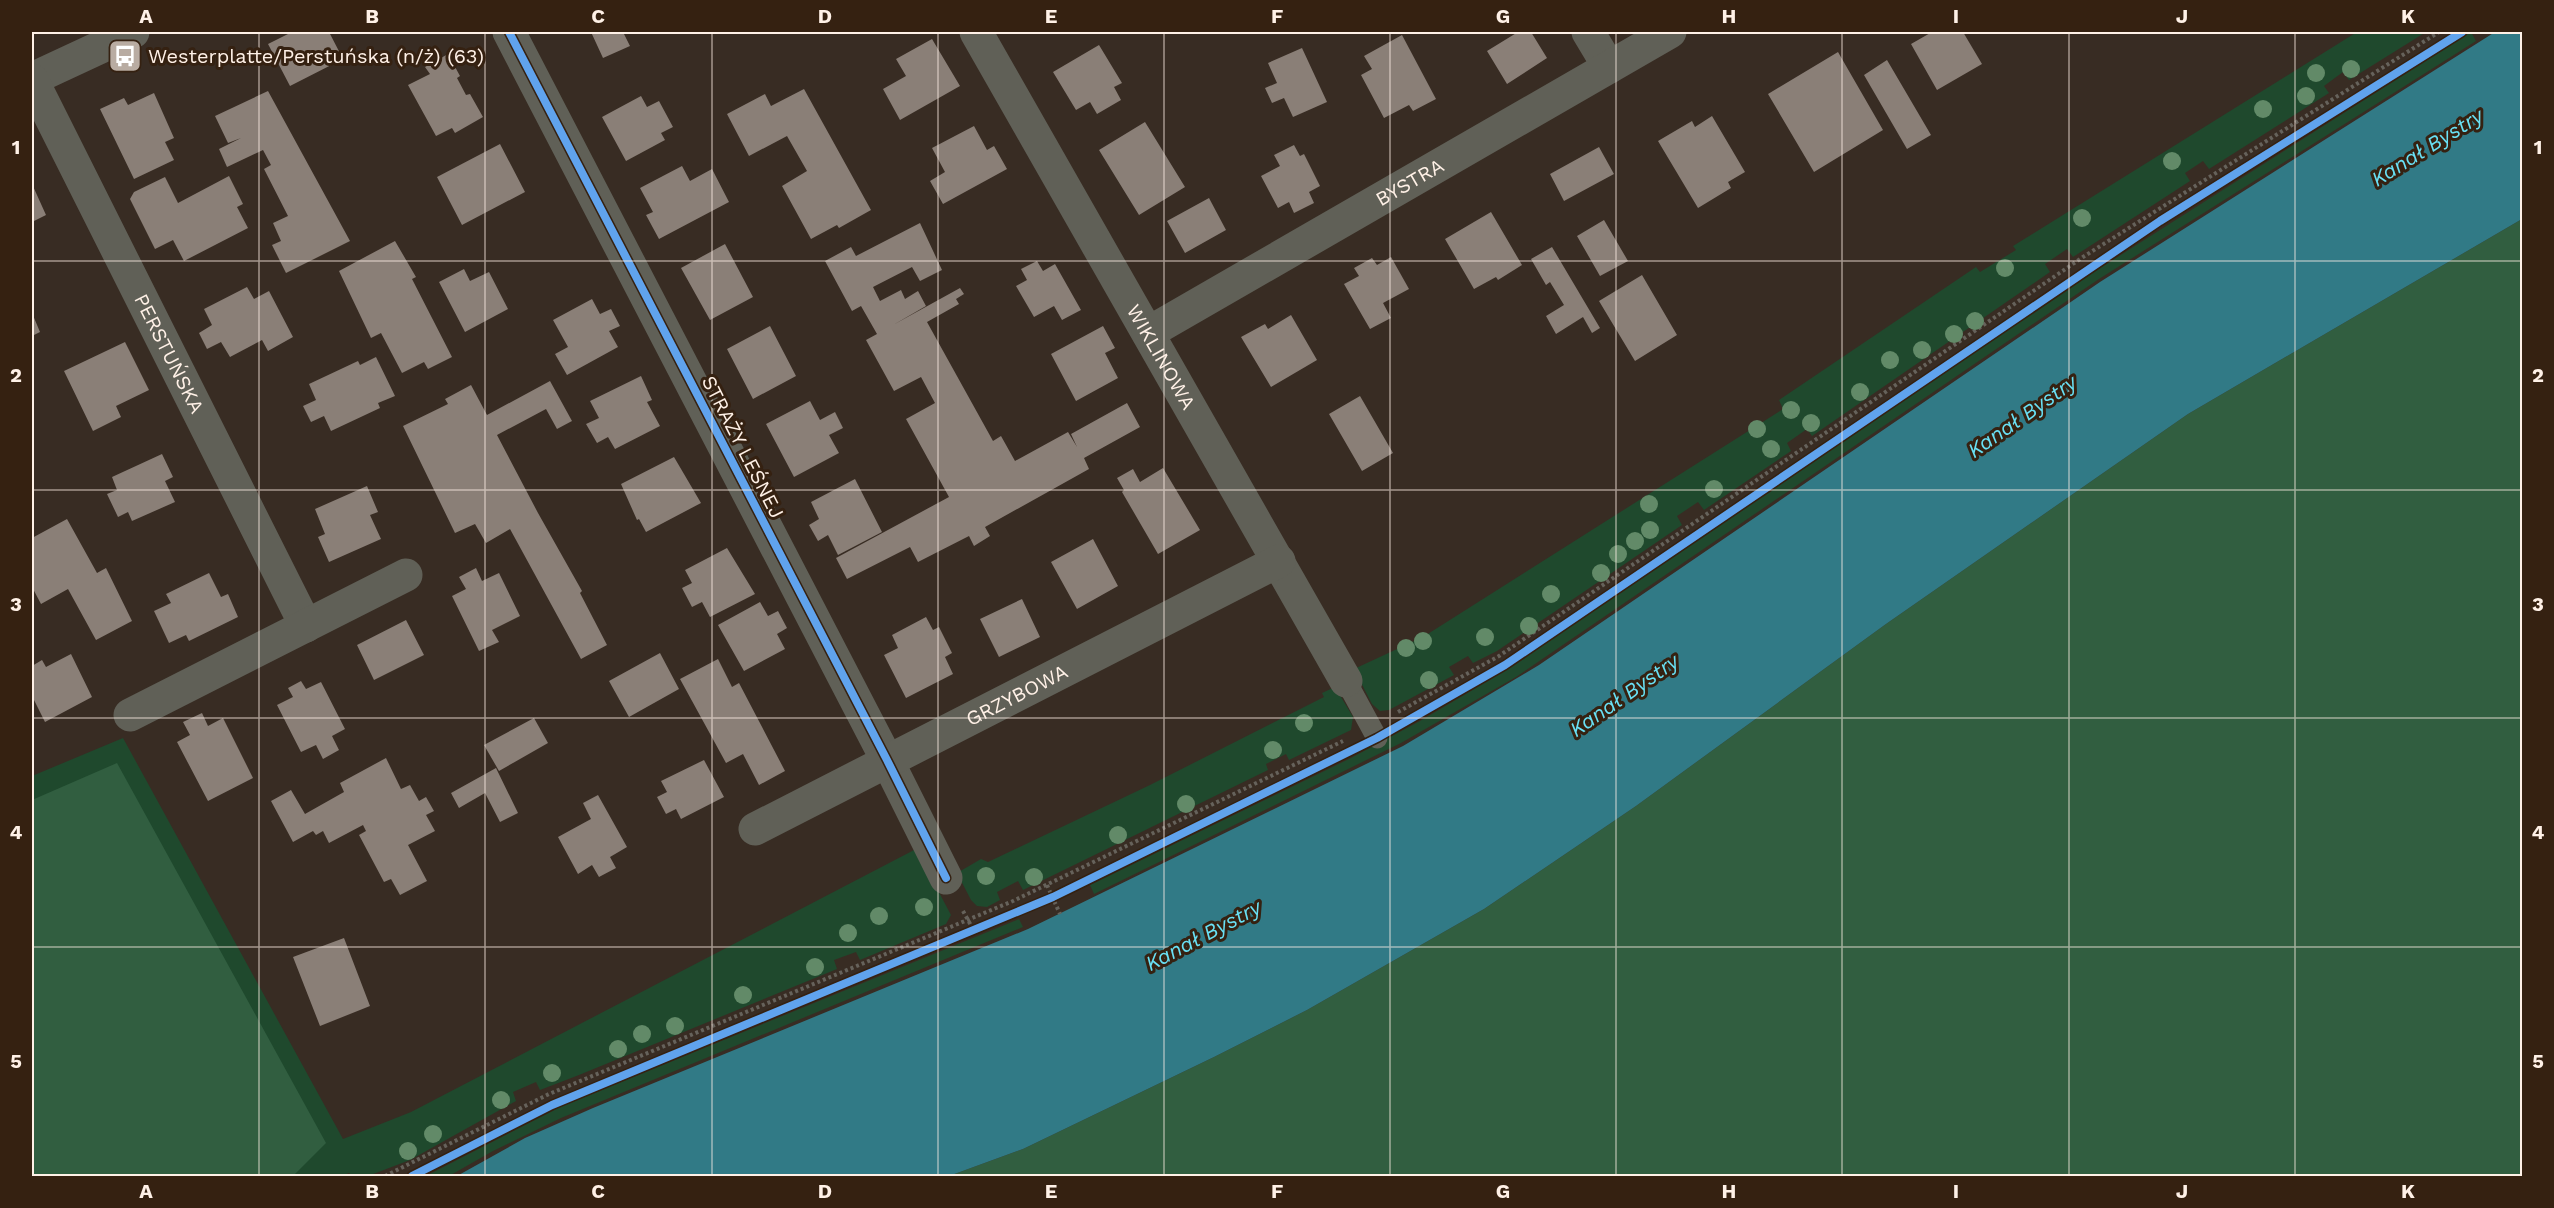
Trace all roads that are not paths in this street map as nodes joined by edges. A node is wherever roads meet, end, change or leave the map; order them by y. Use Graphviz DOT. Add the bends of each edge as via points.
graph roads {
  1 [pos="133,32"];
  2 [pos="509,32"];
  3 [pos="976,32"];
  4 [pos="1588,32"];
  5 [pos="1670,32"];
  6 [pos="1608,67"];
  7 [pos="32,80"];
  8 [pos="1148,333"];
  9 [pos="1279,561"];
  10 [pos="406,575"];
  11 [pos="306,626"];
  12 [pos="1346,681"];
  13 [pos="130,715"];
  14 [pos="1374,732"];
  15 [pos="887,760"];
  16 [pos="755,829"];
  17 [pos="946,878"];
  1 -- 7 [label="street"];
  2 -- 15 [label="street, STRAŻY LEŚNEJ"];
  3 -- 8 [label="street, WIKLINOWA"];
  4 -- 6 [label="street"];
  5 -- 6 [label="street, BYSTRA"];
  6 -- 8 [label="street, BYSTRA"];
  7 -- 11 [label="street, PERSTUŃSKA"];
  8 -- 9 [label="street, WIKLINOWA"];
  9 -- 12 [label="street, WIKLINOWA"];
  9 -- 15 [label="street, GRZYBOWA"];
  10 -- 11 [label="street"];
  11 -- 13 [label="street"];
  12 -- 14 [label="lane"];
  15 -- 16 [label="street, GRZYBOWA"];
  15 -- 17 [label="street, STRAŻY LEŚNEJ"];
}
